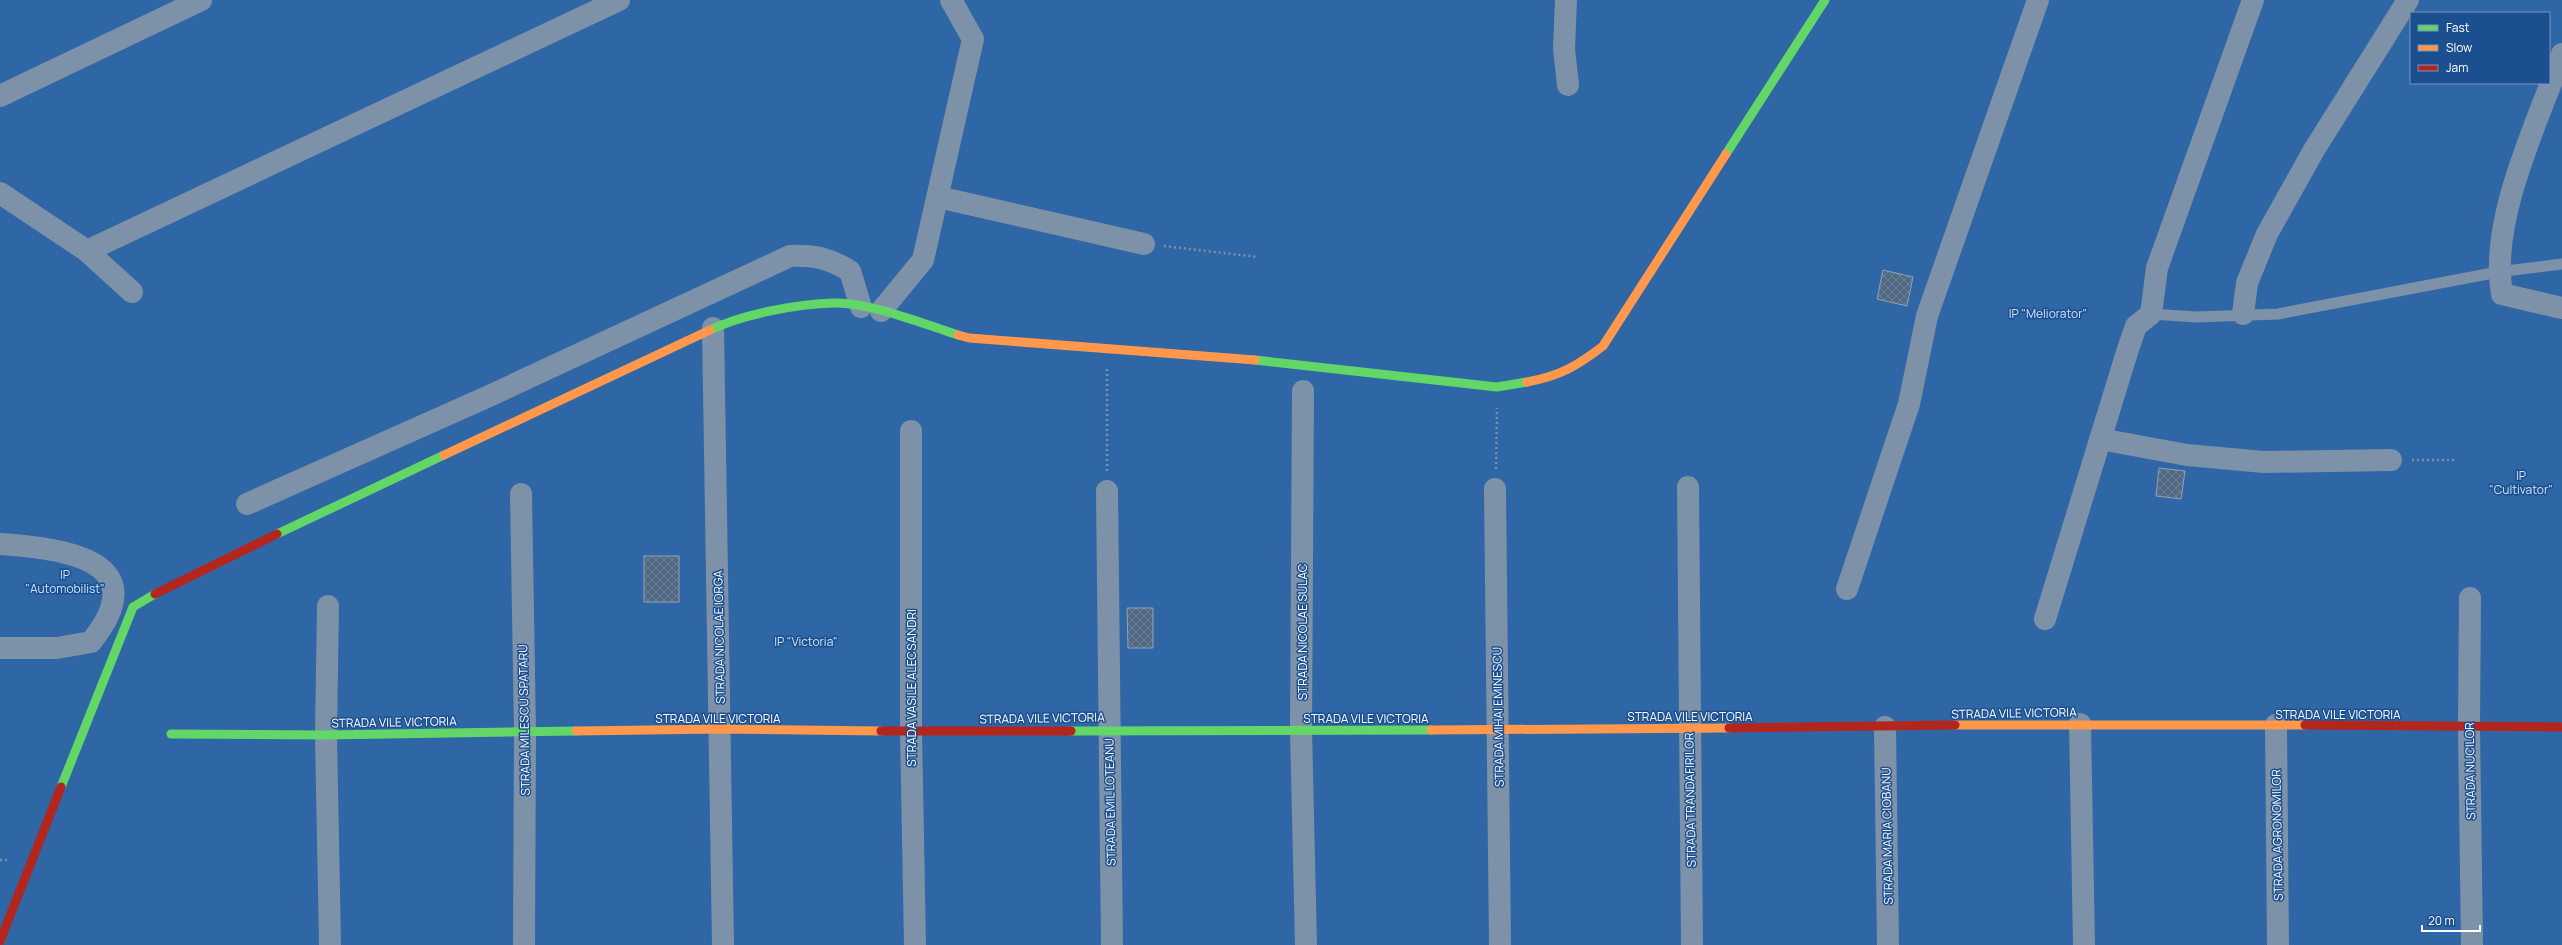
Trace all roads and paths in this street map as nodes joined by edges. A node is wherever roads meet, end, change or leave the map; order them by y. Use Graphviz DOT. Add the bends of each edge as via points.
graph roads {
  1 [pos="201,0"];
  2 [pos="619,0"];
  3 [pos="951,0"];
  4 [pos="1566,0"];
  5 [pos="1825,0"];
  6 [pos="2038,0"];
  7 [pos="2253,0"];
  8 [pos="2408,0"];
  9 [pos="2562,54"];
  10 [pos="1568,85"];
  11 [pos="0,96"];
  12 [pos="0,193"];
  13 [pos="938,197"];
  14 [pos="1144,244"];
  15 [pos="87,251"];
  16 [pos="1258,257"];
  17 [pos="2562,264"];
  18 [pos="2498,272"];
  19 [pos="132,292"];
  20 [pos="2562,308"];
  21 [pos="871,309"];
  22 [pos="2151,314"];
  23 [pos="2243,314"];
  24 [pos="714,328"];
  25 [pos="1106,349"];
  26 [pos="1498,387"];
  27 [pos="1303,391"];
  28 [pos="911,431"];
  29 [pos="2100,439"];
  30 [pos="2391,460"];
  31 [pos="2454,460"];
  32 [pos="1688,487"];
  33 [pos="1495,489"];
  34 [pos="1107,491"];
  35 [pos="521,494"];
  36 [pos="246,504"];
  37 [pos="0,544"];
  38 [pos="1847,589"];
  39 [pos="2470,598"];
  40 [pos="124,602"];
  41 [pos="328,606"];
  42 [pos="2045,619"];
  43 [pos="0,648"];
  44 [pos="2080,724"];
  45 [pos="2276,725"];
  46 [pos="1689,727"];
  47 [pos="1885,727"];
  48 [pos="2469,727"];
  49 [pos="2562,727"];
  50 [pos="720,729"];
  51 [pos="1108,729"];
  52 [pos="1301,730"];
  53 [pos="1498,730"];
  54 [pos="911,731"];
  55 [pos="525,732"];
  56 [pos="171,734"];
  57 [pos="326,735"];
  58 [pos="0,941"];
  59 [pos="330,945"];
  60 [pos="524,945"];
  61 [pos="723,945"];
  62 [pos="915,945"];
  63 [pos="1112,945"];
  64 [pos="1306,945"];
  65 [pos="1500,945"];
  66 [pos="1692,945"];
  67 [pos="1888,945"];
  68 [pos="2084,945"];
  69 [pos="2278,945"];
  70 [pos="2472,945"];
  1 -- 11 [label="street"];
  2 -- 15 [label="street"];
  3 -- 13 [label="street" via="973,39"];
  4 -- 10 [label="street" via="1564,49"];
  5 -- 26 [label="street" via="1603,346 1576,366 1553,377"];
  6 -- 38 [label="street" via="1927,316 1909,404"];
  7 -- 22 [label="street" via="2157,268"];
  8 -- 23 [label="street" via="2314,150 2267,234 2247,283"];
  9 -- 18 [label="street" via="2509,201"];
  12 -- 15 [label="street"];
  13 -- 14 [label="street"];
  13 -- 21 [label="street" via="923,260"];
  14 -- 16 [label="path"];
  15 -- 19 [label="street"];
  17 -- 18 [label="lane"];
  18 -- 20 [label="street" via="2502,294"];
  18 -- 23 [label="lane" via="2278,314"];
  21 -- 24 [label="street" via="835,303 751,314"];
  21 -- 25 [label="street" via="969,338"];
  21 -- 36 [label="street" via="850,271 839,264 813,255 790,256 487,397"];
  22 -- 23 [label="lane" via="2197,317"];
  22 -- 29 [label="street" via="2136,326"];
  24 -- 40 [label="street" via="143,600"];
  24 -- 50 [label="street, STRADA NICOLAE IORGA"];
  25 -- 26 [label="street" via="1303,364"];
  25 -- 34 [label="path"];
  26 -- 33 [label="path"];
  27 -- 52 [label="street, STRADA NICOLAE SULAC"];
  28 -- 54 [label="street, STRADA VASILE ALECSANDRI"];
  29 -- 30 [label="street" via="2187,455 2264,462"];
  29 -- 42 [label="street"];
  30 -- 31 [label="path"];
  32 -- 46 [label="street, STRADA TRANDAFIRILOR"];
  33 -- 53 [label="street, STRADA MIHAI EMINESCU"];
  34 -- 51 [label="street, STRADA EMIL LOTEANU"];
  35 -- 55 [label="street, STRADA MILESCU SPATARU"];
  37 -- 40 [label="street" via="60,551 89,560 105,573"];
  39 -- 48 [label="street, STRADA NUCILOR"];
  40 -- 43 [label="street" via="91,642 57,648"];
  40 -- 58 [label="street"];
  41 -- 57 [label="street"];
  44 -- 45 [label="street, STRADA VILE VICTORIA"];
  44 -- 47 [label="street, STRADA VILE VICTORIA"];
  44 -- 68 [label="street"];
  45 -- 48 [label="street, STRADA VILE VICTORIA"];
  45 -- 69 [label="street, STRADA AGRONOMILOR"];
  46 -- 47 [label="street, STRADA VILE VICTORIA"];
  46 -- 53 [label="street, STRADA VILE VICTORIA"];
  46 -- 66 [label="street, STRADA TRANDAFIRILOR"];
  47 -- 67 [label="street, STRADA MARIA CIOBANU"];
  48 -- 49 [label="street, STRADA VILE VICTORIA"];
  48 -- 70 [label="street, STRADA NUCILOR"];
  50 -- 54 [label="street, STRADA VILE VICTORIA"];
  50 -- 55 [label="street, STRADA VILE VICTORIA"];
  50 -- 61 [label="street, STRADA NICOLAE IORGA"];
  51 -- 52 [label="street, STRADA VILE VICTORIA"];
  51 -- 54 [label="street, STRADA VILE VICTORIA"];
  51 -- 63 [label="street, STRADA EMIL LOTEANU"];
  52 -- 53 [label="street, STRADA VILE VICTORIA"];
  52 -- 64 [label="street, STRADA NICOLAE SULAC"];
  53 -- 65 [label="street, STRADA MIHAI EMINESCU"];
  54 -- 62 [label="street, STRADA VASILE ALECSANDRI"];
  55 -- 57 [label="street, STRADA VILE VICTORIA"];
  55 -- 60 [label="street, STRADA MILESCU SPATARU"];
  56 -- 57 [label="street, STRADA VILE VICTORIA"];
  57 -- 59 [label="street"];
}
